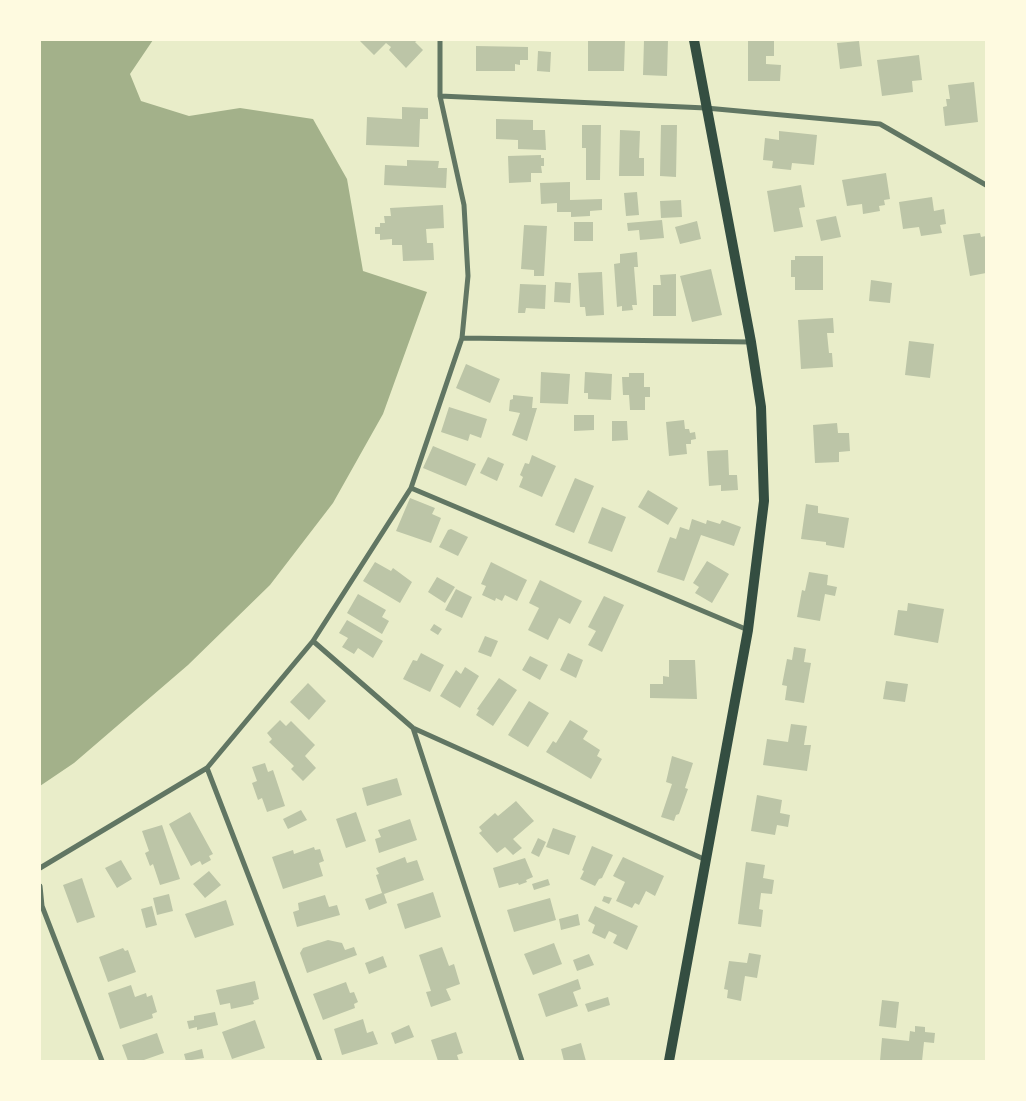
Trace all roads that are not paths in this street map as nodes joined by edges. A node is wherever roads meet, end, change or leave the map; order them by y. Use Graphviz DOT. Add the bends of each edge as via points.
graph roads {
  1 [pos="440,40"];
  2 [pos="694,40"];
  3 [pos="440,96"];
  4 [pos="706,108"];
  5 [pos="986,185"];
  6 [pos="462,338"];
  7 [pos="751,342"];
  8 [pos="411,488"];
  9 [pos="748,630"];
  10 [pos="314,641"];
  11 [pos="413,728"];
  12 [pos="207,768"];
  13 [pos="706,860"];
  14 [pos="40,868"];
  15 [pos="40,886"];
  16 [pos="102,1061"];
  17 [pos="320,1061"];
  18 [pos="522,1061"];
  19 [pos="669,1061"];
  1 -- 3 [label="street"];
  2 -- 4 [label="main road"];
  3 -- 4 [label="street"];
  3 -- 6 [label="street" via="464,205 468,276"];
  4 -- 5 [label="street" via="880,124"];
  4 -- 7 [label="main road"];
  6 -- 7 [label="street"];
  6 -- 8 [label="street"];
  7 -- 9 [label="main road" via="761,407 764,501"];
  8 -- 9 [label="street"];
  8 -- 10 [label="street"];
  9 -- 13 [label="main road"];
  10 -- 11 [label="street"];
  10 -- 12 [label="street"];
  11 -- 13 [label="street"];
  11 -- 18 [label="street"];
  12 -- 14 [label="street"];
  12 -- 17 [label="street"];
  13 -- 19 [label="main road"];
  15 -- 16 [label="street" via="42,906"];
}
